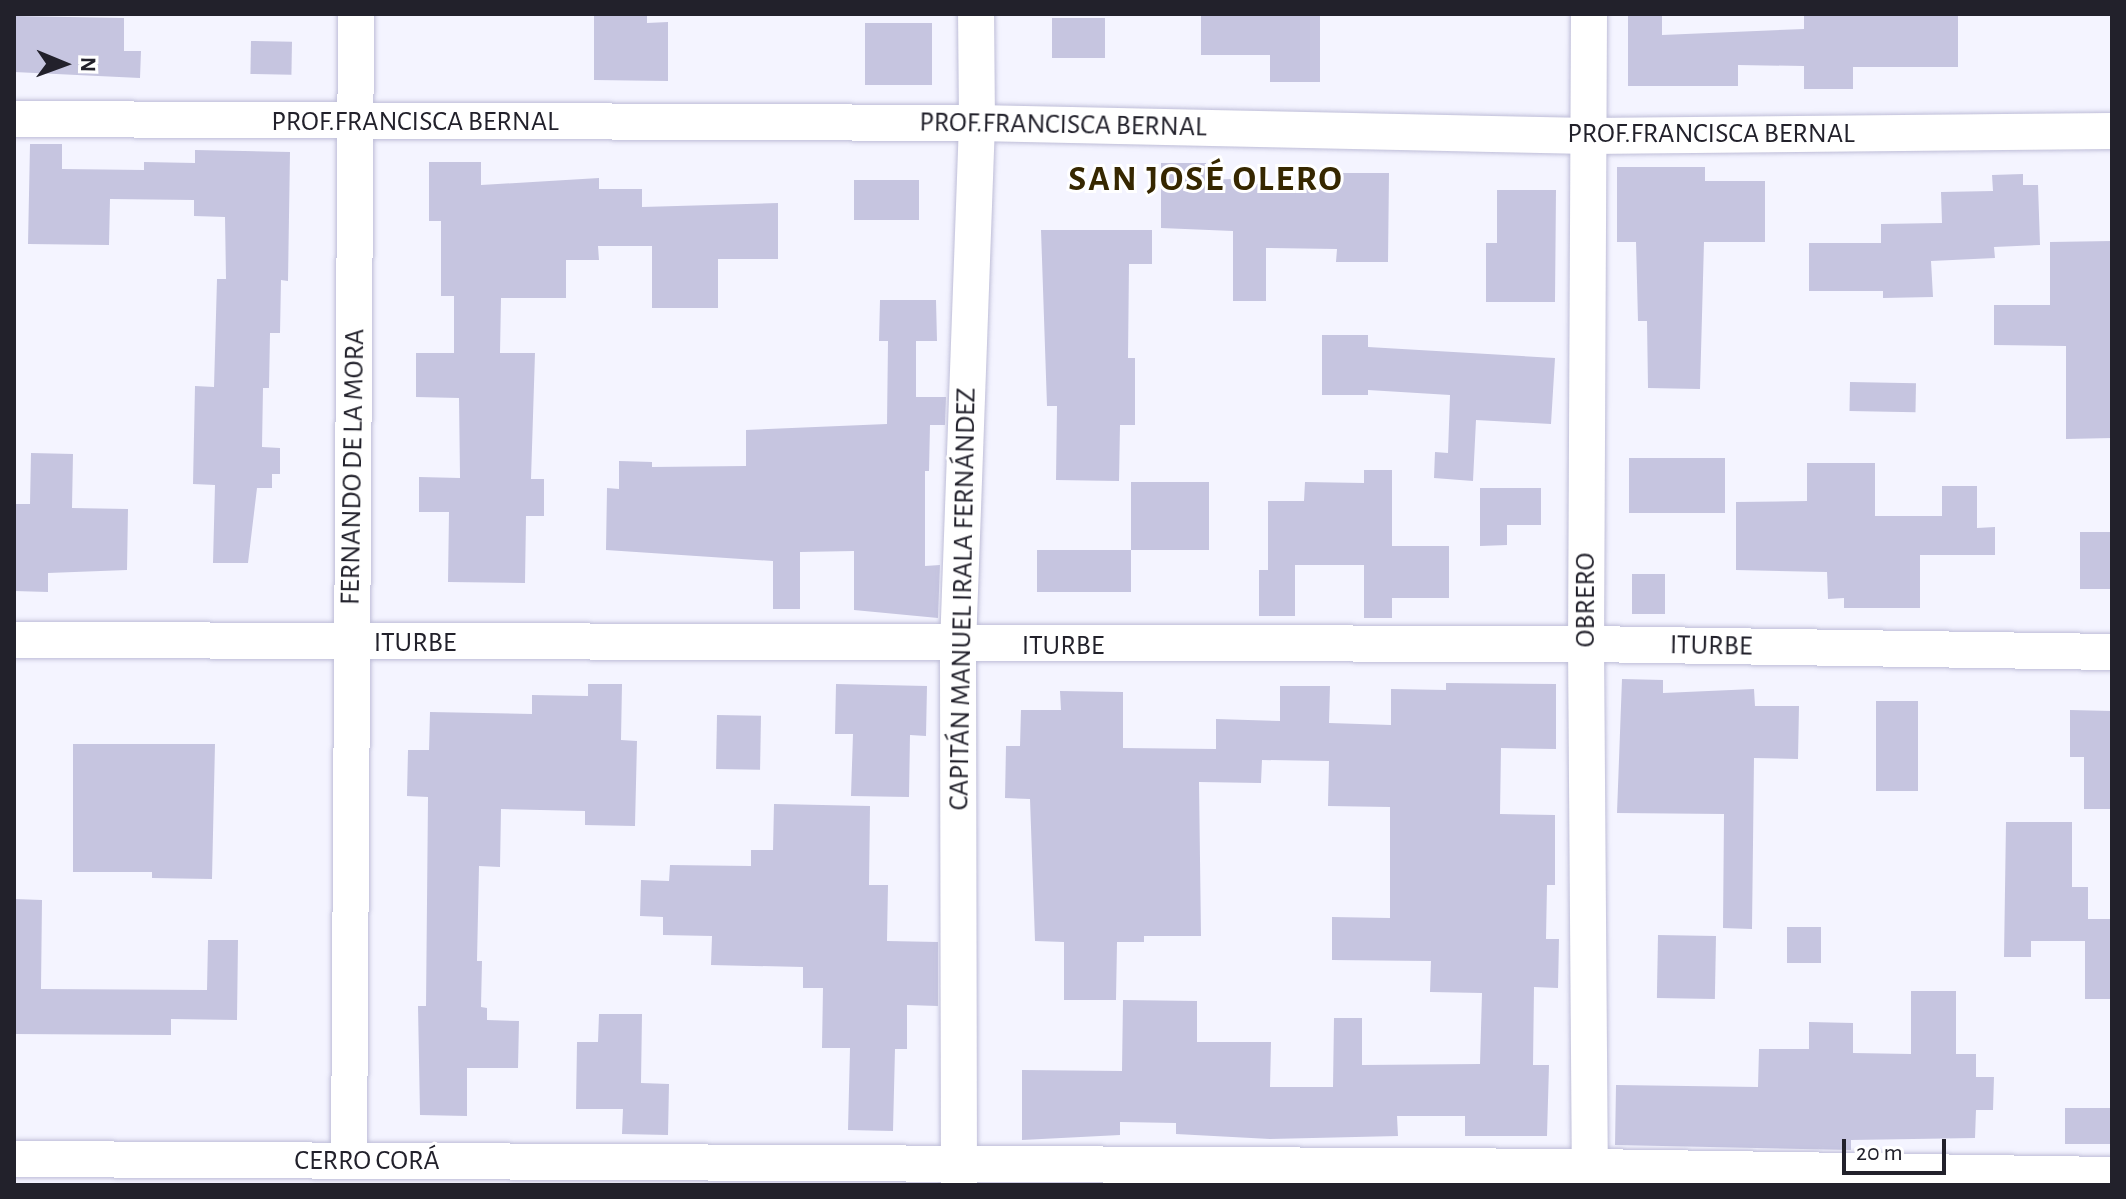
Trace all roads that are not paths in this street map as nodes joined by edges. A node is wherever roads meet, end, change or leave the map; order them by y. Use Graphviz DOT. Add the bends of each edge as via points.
graph roads {
  1 [pos="356,14"];
  2 [pos="976,14"];
  3 [pos="1589,14"];
  4 [pos="14,119"];
  5 [pos="357,123"];
  6 [pos="977,123"];
  7 [pos="2112,131"];
  8 [pos="1589,136"];
  9 [pos="14,640"];
  10 [pos="351,643"];
  11 [pos="1586,644"];
  12 [pos="958,646"];
  13 [pos="2112,652"];
  14 [pos="14,1159"];
  15 [pos="349,1161"];
  16 [pos="959,1175"];
  17 [pos="2112,1175"];
  18 [pos="1590,1176"];
  1 -- 5 [label="street, FERNANDO DE LA MORA"];
  2 -- 6 [label="street, CAPITÁN MANUEL IRALA FERNÁNDEZ"];
  3 -- 8 [label="street, OBRERO"];
  4 -- 5 [label="street, PROF.FRANCISCA BERNAL"];
  5 -- 6 [label="street, PROF.FRANCISCA BERNAL"];
  5 -- 10 [label="street, FERNANDO DE LA MORA"];
  6 -- 8 [label="street, PROF.FRANCISCA BERNAL"];
  6 -- 12 [label="street, CAPITÁN MANUEL IRALA FERNÁNDEZ"];
  7 -- 8 [label="street, PROF.FRANCISCA BERNAL"];
  8 -- 11 [label="street, OBRERO"];
  9 -- 10 [label="street, ITURBE"];
  10 -- 12 [label="street, ITURBE"];
  10 -- 15 [label="street, FERNANDO DE LA MORA"];
  11 -- 12 [label="street, ITURBE"];
  11 -- 13 [label="street, ITURBE"];
  11 -- 18 [label="street, OBRERO"];
  12 -- 16 [label="street, CAPITÁN MANUEL IRALA FERNÁNDEZ"];
  14 -- 15 [label="street, CERRO CORÁ"];
  15 -- 16 [label="street, CERRO CORÁ"];
  16 -- 18 [label="street, CERRO CORÁ"];
  17 -- 18 [label="street, CERRO CORÁ"];
}
